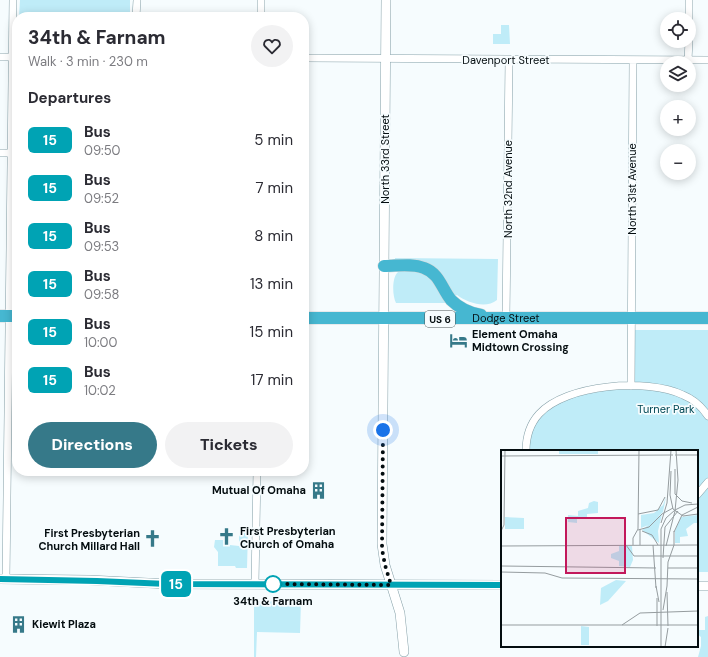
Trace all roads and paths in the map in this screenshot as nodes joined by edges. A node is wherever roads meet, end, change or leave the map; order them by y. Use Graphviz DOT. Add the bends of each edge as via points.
graph roads {
  1 [pos="13,0"];
  2 [pos="136,0"];
  3 [pos="261,0"];
  4 [pos="386,0"];
  5 [pos="689,0"];
  6 [pos="13,12"];
  7 [pos="136,12"];
  8 [pos="261,12"];
  9 [pos="689,12"];
  10 [pos="0,57"];
  11 [pos="12,57"];
  12 [pos="309,58"];
  13 [pos="386,59"];
  14 [pos="508,60"];
  15 [pos="633,60"];
  16 [pos="660,60"];
  17 [pos="696,60"];
  18 [pos="708,60"];
  19 [pos="12,129"];
  20 [pos="0,153"];
  21 [pos="11,153"];
  22 [pos="384,266"];
  23 [pos="9,316"];
  24 [pos="309,318"];
  25 [pos="384,318"];
  26 [pos="631,318"];
  27 [pos="501,319"];
  28 [pos="708,320"];
  29 [pos="631,386"];
  30 [pos="708,416"];
  31 [pos="526,450"];
  32 [pos="257,476"];
  33 [pos="708,482"];
  34 [pos="698,494"];
  35 [pos="3,579"];
  36 [pos="255,584"];
  37 [pos="391,585"];
  38 [pos="501,585"];
  39 [pos="404,652"];
  1 -- 6 [label="street"];
  2 -- 7 [label="street"];
  3 -- 8 [label="street"];
  4 -- 13 [label="street, North 33rd Street"];
  5 -- 9 [label="street"];
  10 -- 11 [label="street"];
  12 -- 13 [label="street, Davenport Street"];
  13 -- 14 [label="street, Davenport Street"];
  13 -- 22 [label="street, North 33rd Street"];
  14 -- 15 [label="street, Davenport Street"];
  14 -- 27 [label="street, North 32nd Avenue"];
  15 -- 16 [label="street, Davenport Street"];
  15 -- 26 [label="street, North 31st Avenue"];
  17 -- 18 [label="street, Davenport Street"];
  19 -- 21 [label="street"];
  20 -- 21 [label="street"];
  21 -- 23 [label="street"];
  22 -- 25 [label="street, North 33rd Street"];
  22 -- 27 [label="highway" via="425,268 435,274 450,299 462,308"];
  23 -- 35 [label="street"];
  24 -- 25 [label="highway, Dodge Street / US 6"];
  25 -- 27 [label="highway, Dodge Street / US 6"];
  25 -- 37 [label="street, North 33rd Street" via="382,544"];
  26 -- 27 [label="highway, Dodge Street / US 6"];
  26 -- 28 [label="highway, Dodge Street / US 6"];
  26 -- 29 [label="street, North 31st Avenue"];
  29 -- 30 [label="street" via="679,393 696,402"];
  29 -- 31 [label="street" via="584,391 548,406 532,424"];
  32 -- 36 [label="street"];
  33 -- 34 [label="street"];
  35 -- 36 [label="street"];
  36 -- 37 [label="street"];
  37 -- 38 [label="street"];
  37 -- 39 [label="street, North 33rd Street" via="400,613"];
}
